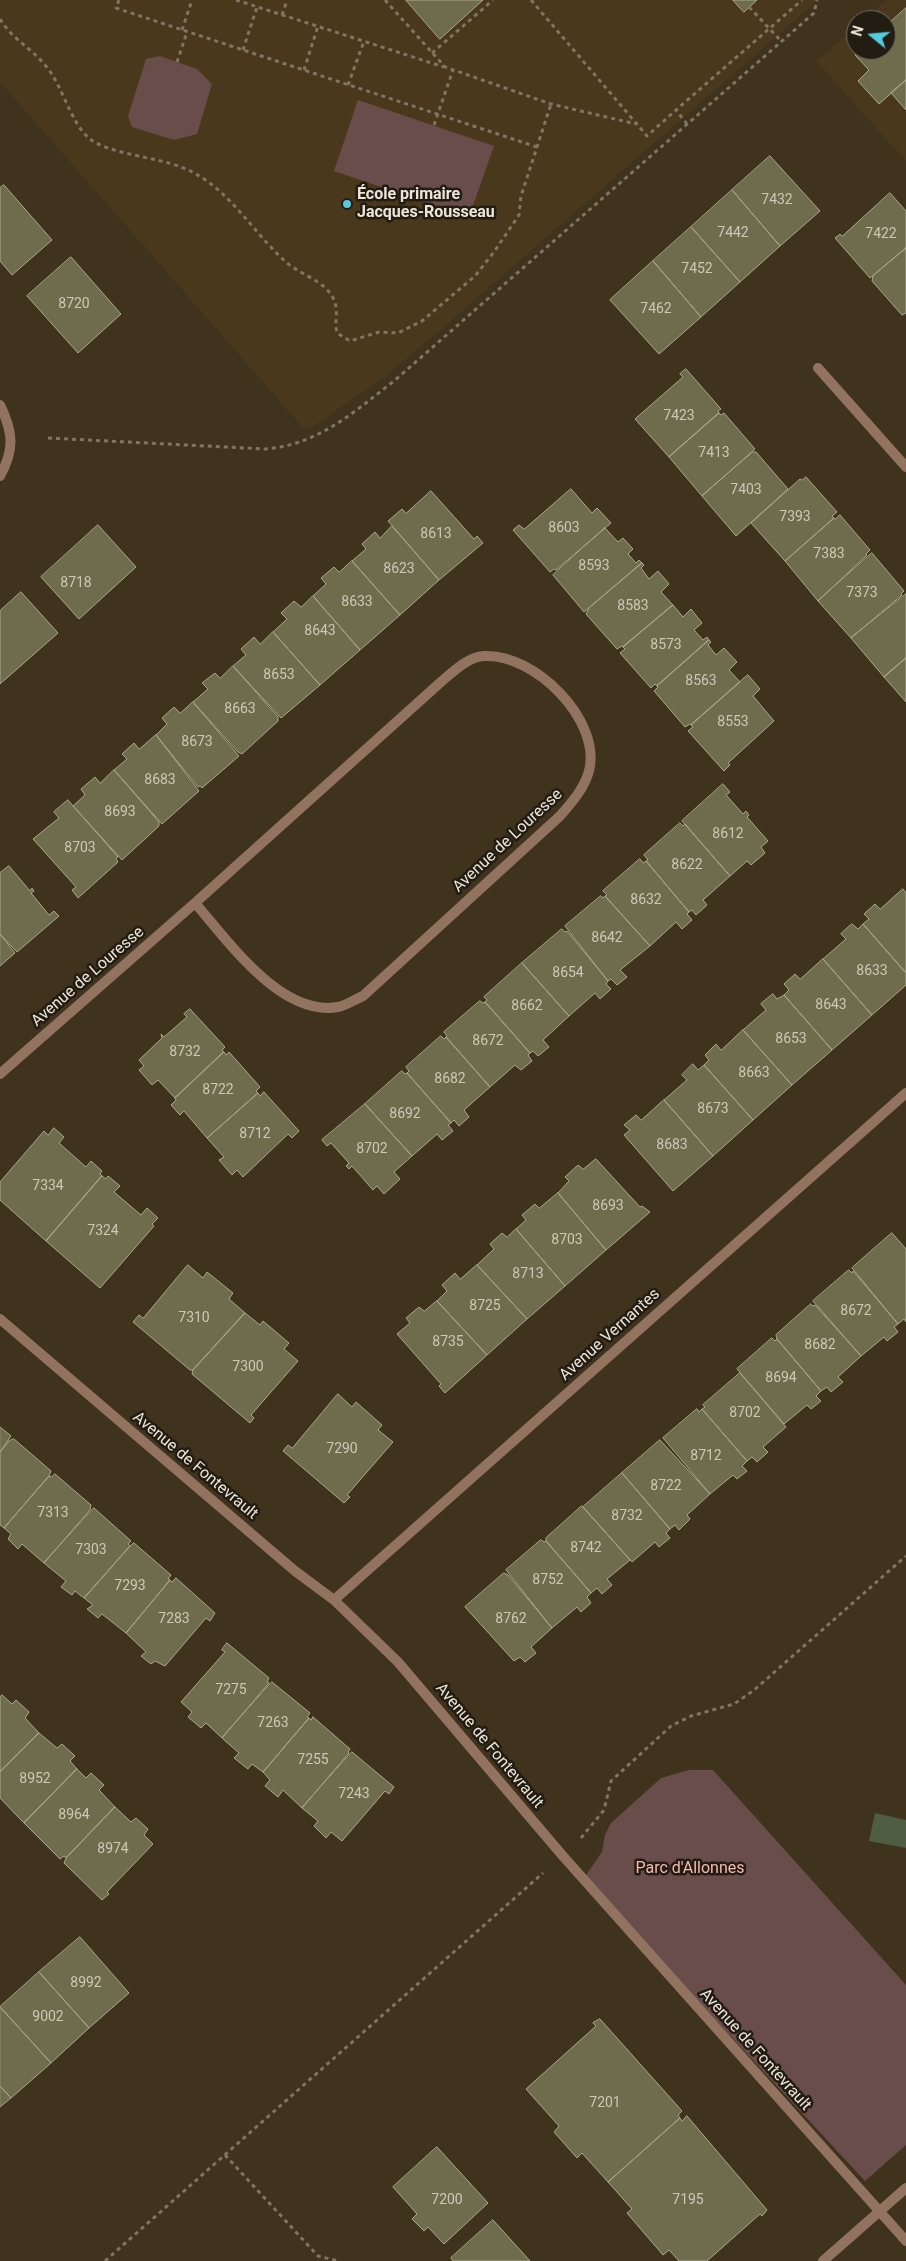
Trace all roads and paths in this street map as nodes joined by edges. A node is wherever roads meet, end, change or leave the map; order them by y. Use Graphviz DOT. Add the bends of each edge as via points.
graph roads {
  1 [pos="119,0"];
  2 [pos="192,0"];
  3 [pos="236,0"];
  4 [pos="287,0"];
  5 [pos="385,0"];
  6 [pos="494,0"];
  7 [pos="531,0"];
  8 [pos="802,0"];
  9 [pos="817,0"];
  10 [pos="257,7"];
  11 [pos="749,7"];
  12 [pos="282,15"];
  13 [pos="0,19"];
  14 [pos="318,26"];
  15 [pos="769,29"];
  16 [pos="182,30"];
  17 [pos="187,31"];
  18 [pos="364,41"];
  19 [pos="782,42"];
  20 [pos="243,50"];
  21 [pos="432,53"];
  22 [pos="177,62"];
  23 [pos="445,67"];
  24 [pos="304,70"];
  25 [pos="453,70"];
  26 [pos="348,85"];
  27 [pos="551,104"];
  28 [pos="676,110"];
  29 [pos="438,114"];
  30 [pos="636,124"];
  31 [pos="687,124"];
  32 [pos="434,125"];
  33 [pos="537,147"];
  34 [pos="818,368"];
  35 [pos="0,405"];
  36 [pos="48,438"];
  37 [pos="906,466"];
  38 [pos="0,476"];
  39 [pos="195,903"];
  40 [pos="0,1074"];
  41 [pos="906,1093"];
  42 [pos="0,1319"];
  43 [pos="906,1556"];
  44 [pos="334,1600"];
  45 [pos="587,1833"];
  46 [pos="530,1886"];
  47 [pos="225,2155"];
  48 [pos="906,2188"];
  49 [pos="879,2211"];
  50 [pos="906,2241"];
  51 [pos="104,2261"];
  52 [pos="338,2261"];
  53 [pos="823,2261"];
  1 -- 16 [label="path" via="116,8"];
  2 -- 16 [label="path"];
  3 -- 10 [label="path"];
  4 -- 12 [label="path"];
  5 -- 21 [label="path"];
  6 -- 21 [label="path"];
  7 -- 30 [label="path"];
  8 -- 15 [label="path"];
  9 -- 19 [label="path" via="814,13"];
  10 -- 12 [label="path"];
  10 -- 20 [label="path"];
  11 -- 15 [label="path"];
  12 -- 14 [label="path"];
  13 -- 33 [label="path" via="45,64 60,86 80,128 90,139 107,147 181,167 209,181 288,264 321,285 334,298 337,333 345,340 379,332 398,333 422,321 475,276 519,216 521,196"];
  14 -- 18 [label="path"];
  14 -- 24 [label="path"];
  15 -- 19 [label="path"];
  15 -- 28 [label="path"];
  16 -- 17 [label="path"];
  17 -- 20 [label="path"];
  17 -- 22 [label="path"];
  18 -- 23 [label="path"];
  18 -- 26 [label="path"];
  19 -- 31 [label="path"];
  20 -- 24 [label="path"];
  21 -- 23 [label="path"];
  23 -- 25 [label="path"];
  24 -- 26 [label="path"];
  25 -- 27 [label="path"];
  25 -- 29 [label="path"];
  26 -- 29 [label="path"];
  27 -- 30 [label="path"];
  27 -- 33 [label="path"];
  28 -- 30 [label="path" via="647,136"];
  28 -- 31 [label="path"];
  29 -- 32 [label="path"];
  29 -- 33 [label="path"];
  31 -- 36 [label="path" via="394,381 347,417 306,442 265,449"];
  34 -- 37 [label="street"];
  35 -- 38 [label="street" via="9,422 12,445"];
  39 -- 39 [label="street, Avenue de Louresse" via="442,681 469,661 483,656 522,664 549,681 580,721 589,743 589,770 578,795 560,816 363,996 339,1007 310,1005 282,994 254,970"];
  39 -- 40 [label="street, Avenue de Louresse"];
  41 -- 44 [label="street, Avenue Vernantes"];
  42 -- 44 [label="street, Avenue de Fontevrault" via="295,1571"];
  43 -- 45 [label="path" via="753,1691 734,1704 691,1716 670,1726 611,1781 604,1810"];
  44 -- 49 [label="street, Avenue de Fontevrault" via="398,1662 562,1855"];
  46 -- 47 [label="path"];
  47 -- 51 [label="path"];
  47 -- 52 [label="path" via="318,2256"];
  48 -- 49 [label="street"];
  49 -- 50 [label="street, Avenue de Fontevrault"];
  49 -- 53 [label="street"];
}
